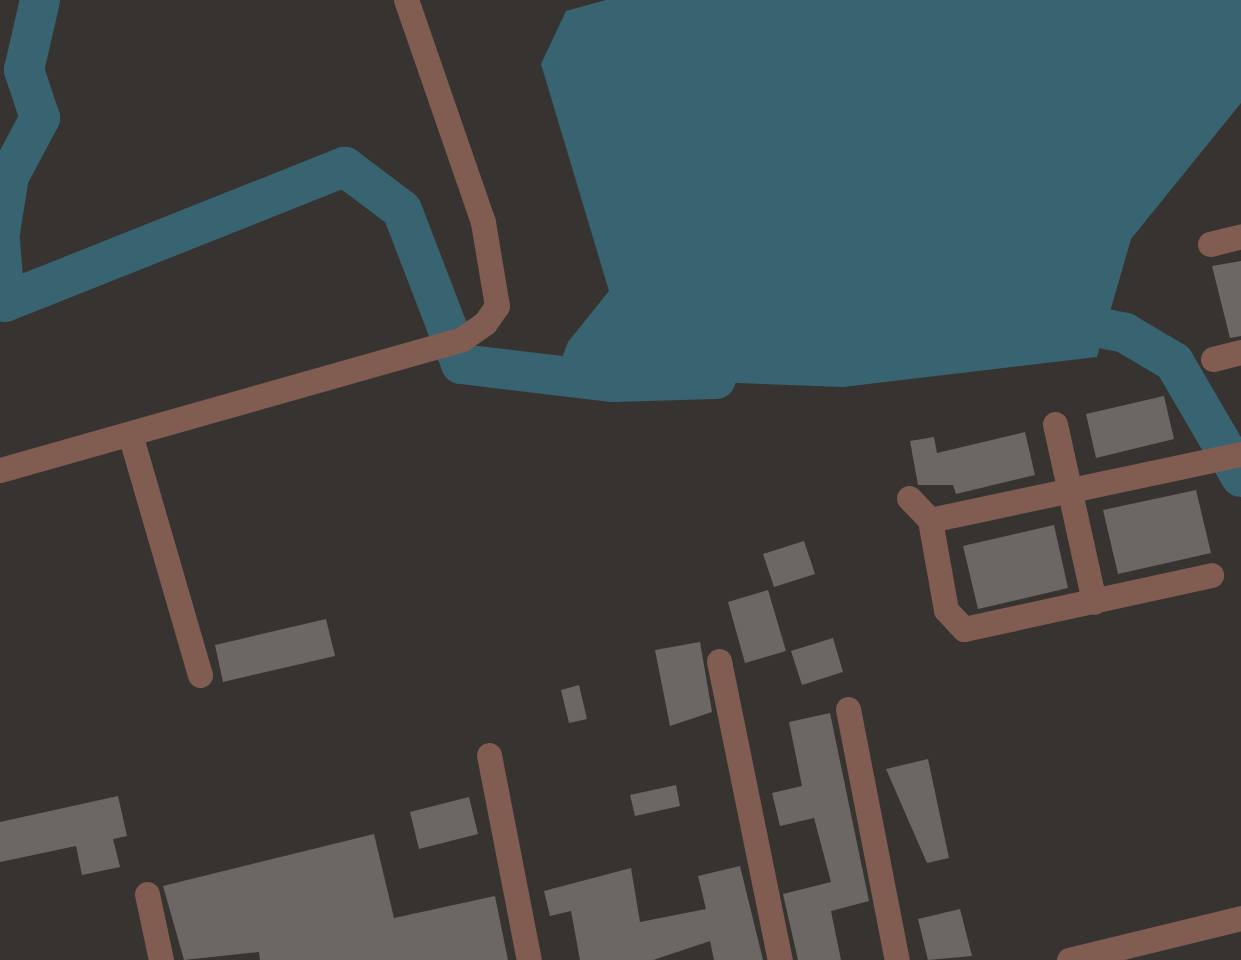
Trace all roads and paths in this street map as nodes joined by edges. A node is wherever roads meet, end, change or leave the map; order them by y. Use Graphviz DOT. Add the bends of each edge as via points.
graph roads {
  1 [pos="406,0"];
  2 [pos="1241,236"];
  3 [pos="1210,244"];
  4 [pos="1241,352"];
  5 [pos="1213,359"];
  6 [pos="1055,424"];
  7 [pos="130,434"];
  8 [pos="1241,454"];
  9 [pos="0,470"];
  10 [pos="1070,491"];
  11 [pos="909,498"];
  12 [pos="930,520"];
  13 [pos="1211,574"];
  14 [pos="1094,602"];
  15 [pos="719,661"];
  16 [pos="200,675"];
  17 [pos="848,710"];
  18 [pos="490,755"];
  19 [pos="147,894"];
  20 [pos="1241,918"];
  21 [pos="1146,951"];
  22 [pos="161,960"];
  23 [pos="530,960"];
  24 [pos="780,960"];
  25 [pos="897,960"];
  26 [pos="1069,960"];
  1 -- 7 [label="street" via="484,222 497,306 462,338"];
  2 -- 3 [label="street"];
  4 -- 5 [label="street"];
  6 -- 10 [label="street"];
  7 -- 9 [label="street"];
  7 -- 16 [label="street"];
  8 -- 10 [label="street"];
  10 -- 12 [label="street"];
  10 -- 14 [label="street"];
  11 -- 12 [label="street"];
  12 -- 14 [label="street" via="946,610 964,629"];
  13 -- 14 [label="street"];
  15 -- 24 [label="street"];
  17 -- 25 [label="street"];
  18 -- 23 [label="street"];
  19 -- 22 [label="street"];
  20 -- 21 [label="street"];
  21 -- 26 [label="street"];
}
